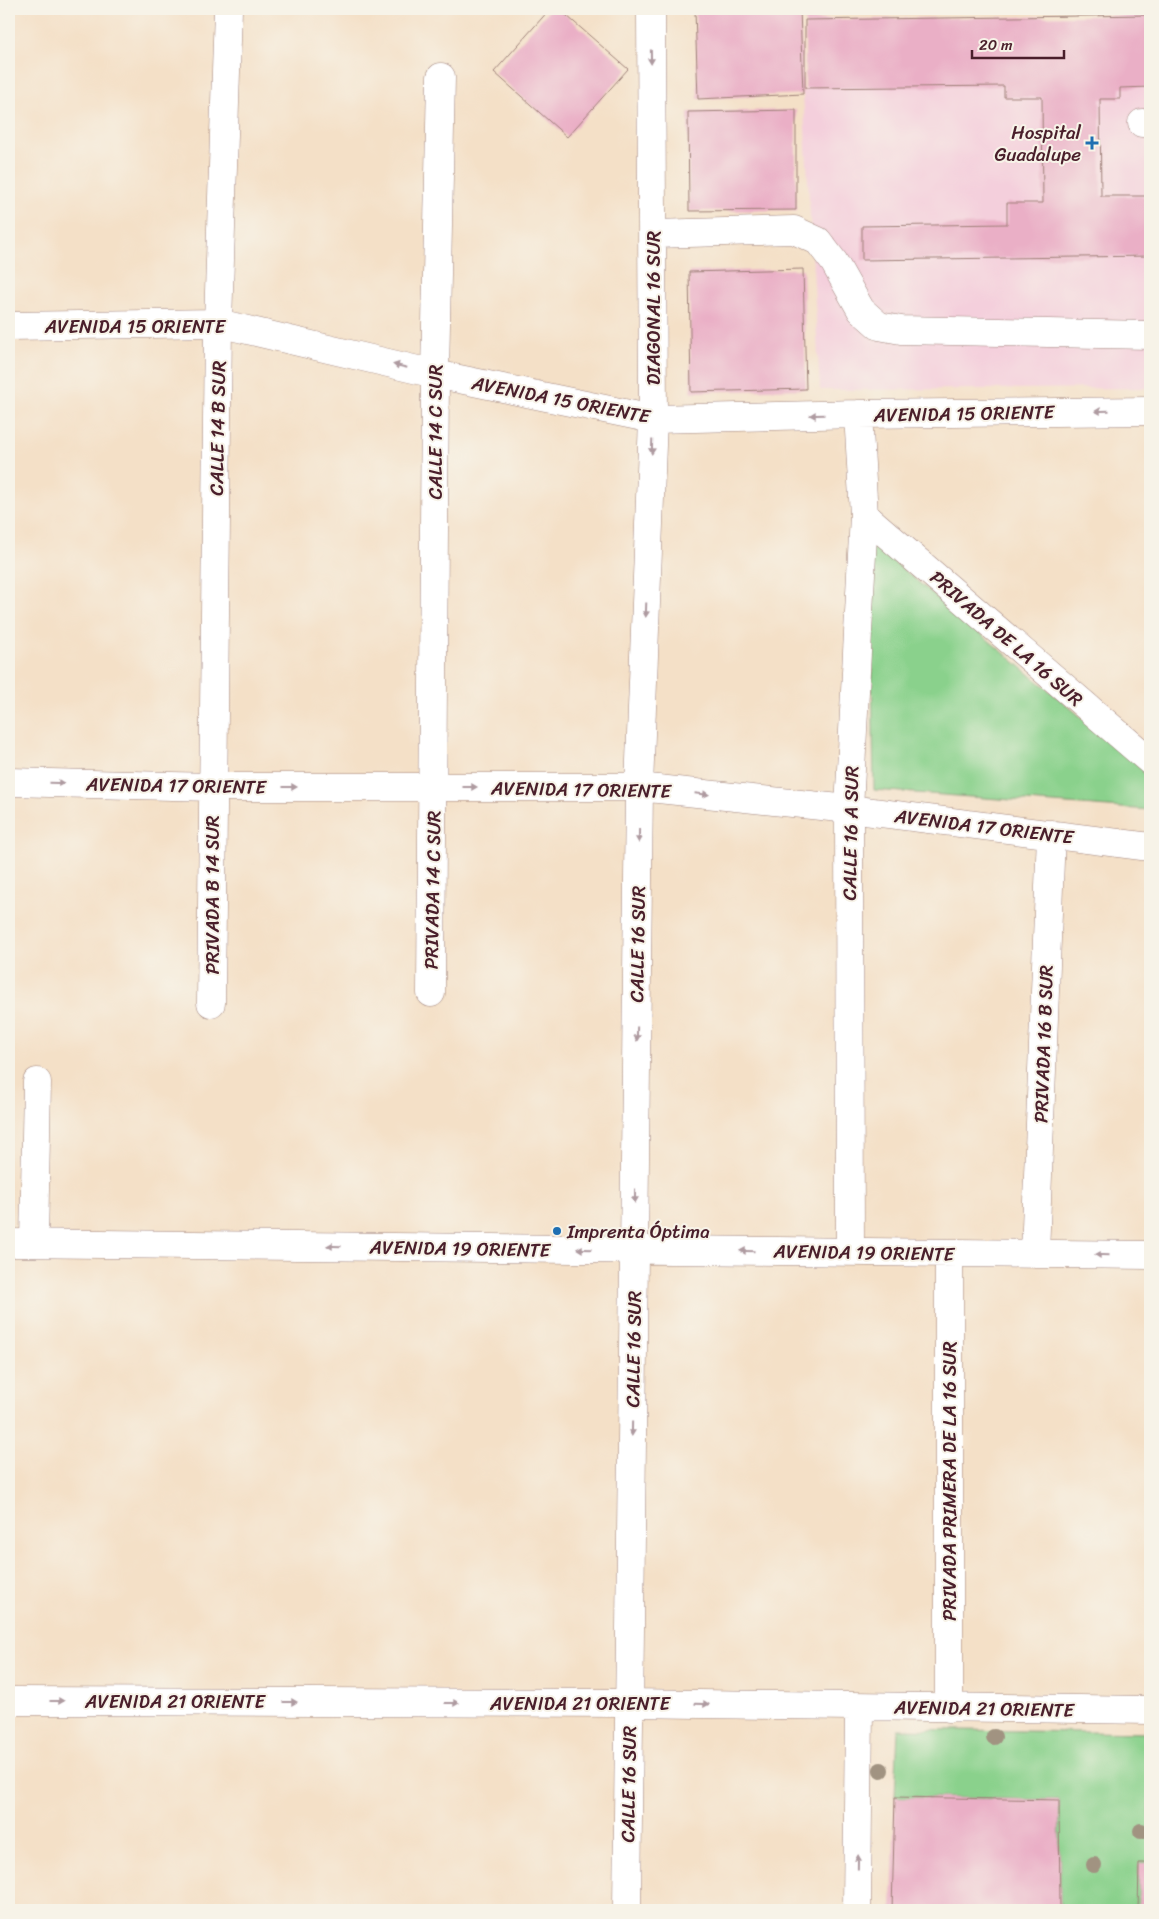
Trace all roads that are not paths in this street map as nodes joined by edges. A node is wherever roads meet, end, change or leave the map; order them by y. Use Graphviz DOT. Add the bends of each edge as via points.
graph roads {
  1 [pos="228,9"];
  2 [pos="651,9"];
  3 [pos="441,77"];
  4 [pos="653,234"];
  5 [pos="218,323"];
  6 [pos="9,326"];
  7 [pos="1150,335"];
  8 [pos="436,374"];
  9 [pos="1150,411"];
  10 [pos="858,414"];
  11 [pos="653,419"];
  12 [pos="864,515"];
  13 [pos="1150,761"];
  14 [pos="9,782"];
  15 [pos="212,787"];
  16 [pos="433,787"];
  17 [pos="639,787"];
  18 [pos="849,809"];
  19 [pos="1051,834"];
  20 [pos="1150,847"];
  21 [pos="431,993"];
  22 [pos="211,1003"];
  23 [pos="37,1082"];
  24 [pos="21,1243"];
  25 [pos="634,1250"];
  26 [pos="850,1252"];
  27 [pos="949,1254"];
  28 [pos="1035,1254"];
  29 [pos="1150,1256"];
  30 [pos="9,1701"];
  31 [pos="629,1703"];
  32 [pos="859,1707"];
  33 [pos="949,1708"];
  34 [pos="1150,1710"];
  35 [pos="627,1910"];
  36 [pos="857,1910"];
  1 -- 5 [label="street, CALLE 14 B SUR"];
  2 -- 4 [label="street, DIAGONAL 16 SUR, one-way"];
  3 -- 8 [label="street, CALLE 14 C SUR"];
  4 -- 7 [label="street" via="794,230 818,241 862,310 879,326 902,330"];
  4 -- 11 [label="street, DIAGONAL 16 SUR"];
  5 -- 6 [label="street, AVENIDA 15 ORIENTE"];
  8 -- 5 [label="street, AVENIDA 15 ORIENTE, one-way"];
  5 -- 15 [label="street, CALLE 14 B SUR"];
  8 -- 11 [label="street, AVENIDA 15 ORIENTE"];
  8 -- 16 [label="street, CALLE 14 C SUR"];
  9 -- 10 [label="street, AVENIDA 15 ORIENTE, one-way"];
  10 -- 11 [label="street, AVENIDA 15 ORIENTE, one-way"];
  10 -- 12 [label="street, CALLE 16 A SUR"];
  11 -- 17 [label="street, DIAGONAL 16 SUR, one-way"];
  12 -- 13 [label="street, PRIVADA DE LA 16 SUR"];
  12 -- 18 [label="street, CALLE 16 A SUR"];
  14 -- 15 [label="street, AVENIDA 17 ORIENTE, one-way"];
  15 -- 16 [label="street, AVENIDA 17 ORIENTE, one-way"];
  15 -- 22 [label="street, PRIVADA B 14 SUR"];
  16 -- 17 [label="street, AVENIDA 17 ORIENTE, one-way"];
  16 -- 21 [label="street, PRIVADA 14 C SUR"];
  17 -- 18 [label="street, AVENIDA 17 ORIENTE, one-way"];
  17 -- 25 [label="street, CALLE 16 SUR, one-way"];
  18 -- 19 [label="street, AVENIDA 17 ORIENTE"];
  18 -- 26 [label="street, CALLE 16 A SUR"];
  19 -- 20 [label="street, AVENIDA 17 ORIENTE"];
  19 -- 28 [label="street, PRIVADA 16 B SUR"];
  23 -- 24 [label="street"];
  25 -- 24 [label="street, AVENIDA 19 ORIENTE, one-way"];
  26 -- 25 [label="street, AVENIDA 19 ORIENTE, one-way"];
  25 -- 31 [label="street, CALLE 16 SUR, one-way"];
  26 -- 27 [label="street, AVENIDA 19 ORIENTE"];
  27 -- 28 [label="street, AVENIDA 19 ORIENTE"];
  27 -- 33 [label="street, PRIVADA PRIMERA DE LA 16 SUR"];
  29 -- 28 [label="street, AVENIDA 19 ORIENTE, one-way"];
  30 -- 31 [label="street, AVENIDA 21 ORIENTE, one-way"];
  31 -- 32 [label="street, AVENIDA 21 ORIENTE, one-way"];
  31 -- 35 [label="street, CALLE 16 SUR"];
  32 -- 33 [label="street, AVENIDA 21 ORIENTE"];
  36 -- 32 [label="street, one-way"];
  33 -- 34 [label="street, AVENIDA 21 ORIENTE"];
}
